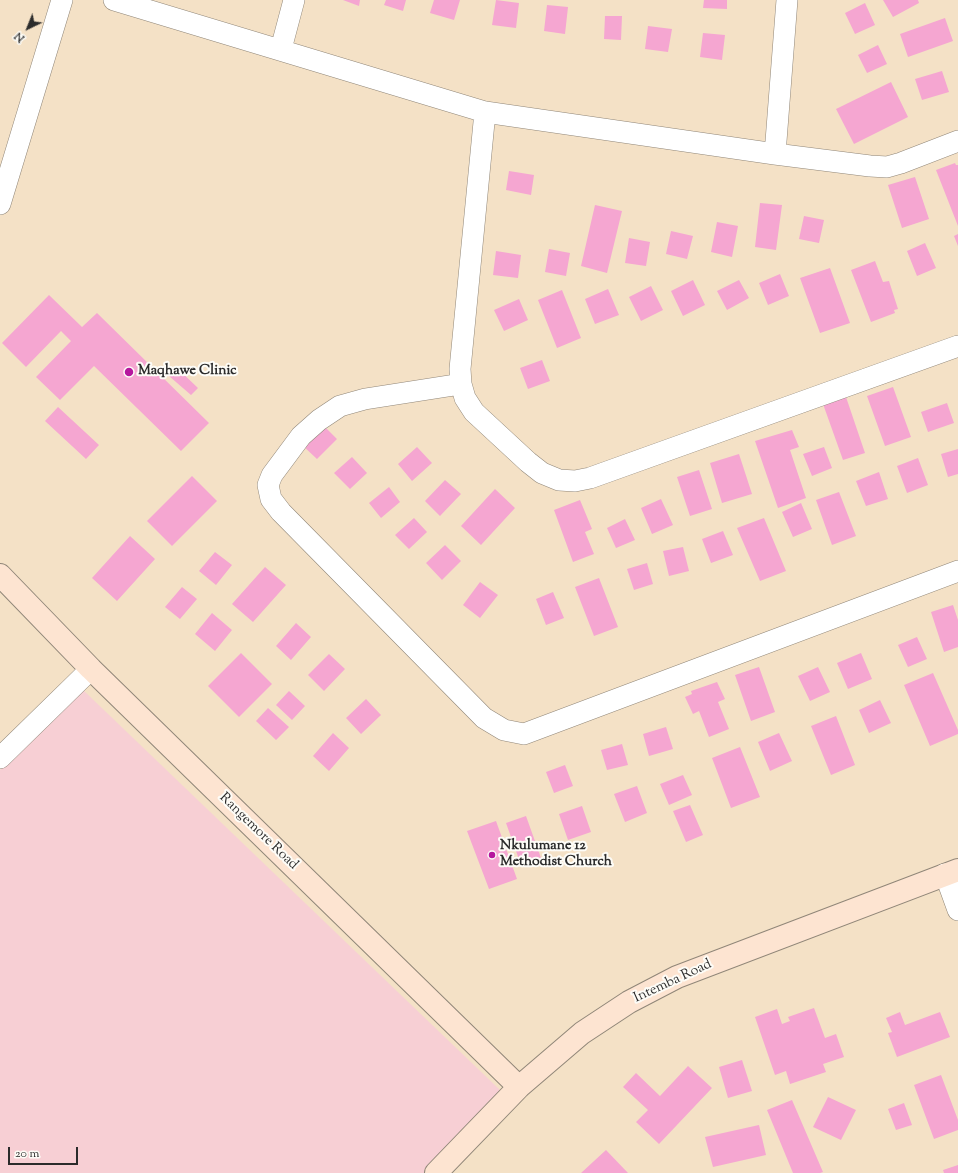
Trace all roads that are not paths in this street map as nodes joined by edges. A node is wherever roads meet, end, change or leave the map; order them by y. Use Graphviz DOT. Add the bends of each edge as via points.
graph roads {
  1 [pos="62,0"];
  2 [pos="114,0"];
  3 [pos="294,0"];
  4 [pos="787,0"];
  5 [pos="281,49"];
  6 [pos="485,112"];
  7 [pos="958,141"];
  8 [pos="775,154"];
  9 [pos="0,204"];
  10 [pos="958,346"];
  11 [pos="461,384"];
  12 [pos="958,571"];
  13 [pos="0,575"];
  14 [pos="91,669"];
  15 [pos="0,758"];
  16 [pos="951,872"];
  17 [pos="958,910"];
  18 [pos="518,1087"];
  19 [pos="436,1173"];
  1 -- 9 [label="street"];
  2 -- 5 [label="street"];
  3 -- 5 [label="street"];
  4 -- 8 [label="street"];
  5 -- 6 [label="street"];
  6 -- 8 [label="street"];
  6 -- 11 [label="street" via="460,368"];
  7 -- 8 [label="street" via="887,167"];
  10 -- 11 [label="street" via="590,478 575,481 559,480 542,473 528,462 474,412 465,398"];
  11 -- 12 [label="street" via="364,399 340,406 301,436 272,475 268,485 272,499 281,512 484,718 504,730 524,734"];
  13 -- 14 [label="street, Rangemore Road"];
  14 -- 15 [label="street"];
  14 -- 18 [label="street, Rangemore Road"];
  16 -- 17 [label="street"];
  16 -- 18 [label="street, Intemba Road" via="677,977 629,1002 582,1033"];
  18 -- 19 [label="street, Intemba Road"];
}
